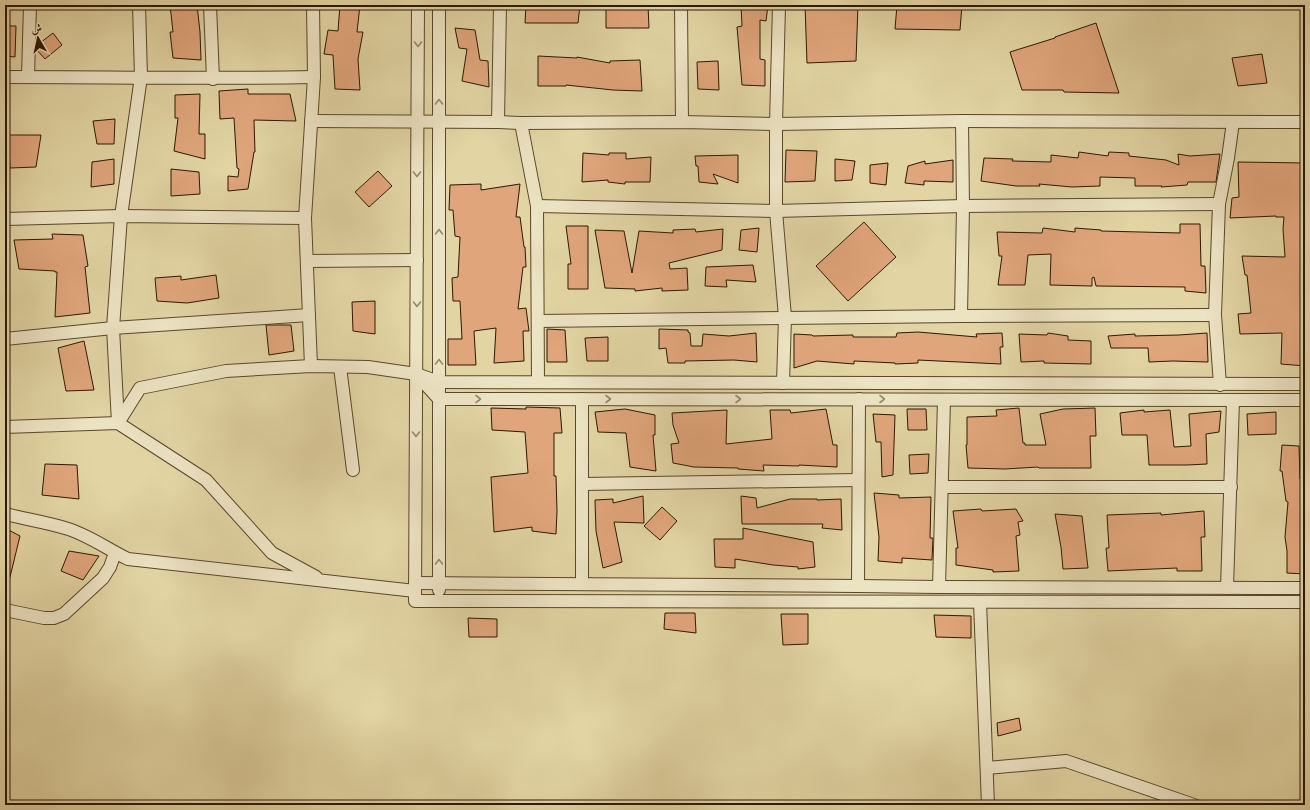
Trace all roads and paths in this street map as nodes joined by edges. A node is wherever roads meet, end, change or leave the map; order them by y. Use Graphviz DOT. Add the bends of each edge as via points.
graph roads {
  1 [pos="30,5"];
  2 [pos="138,5"];
  3 [pos="210,5"];
  4 [pos="313,5"];
  5 [pos="418,5"];
  6 [pos="439,5"];
  7 [pos="500,5"];
  8 [pos="681,5"];
  9 [pos="779,5"];
  10 [pos="5,77"];
  11 [pos="28,77"];
  12 [pos="141,77"];
  13 [pos="314,77"];
  14 [pos="213,79"];
  15 [pos="311,121"];
  16 [pos="962,121"];
  17 [pos="418,122"];
  18 [pos="439,122"];
  19 [pos="498,122"];
  20 [pos="682,122"];
  21 [pos="1233,122"];
  22 [pos="1305,122"];
  23 [pos="521,123"];
  24 [pos="776,124"];
  25 [pos="1219,204"];
  26 [pos="537,206"];
  27 [pos="963,206"];
  28 [pos="776,211"];
  29 [pos="121,216"];
  30 [pos="305,218"];
  31 [pos="5,219"];
  32 [pos="417,260"];
  33 [pos="307,261"];
  34 [pos="309,315"];
  35 [pos="1215,315"];
  36 [pos="961,316"];
  37 [pos="785,317"];
  38 [pos="538,321"];
  39 [pos="113,328"];
  40 [pos="5,339"];
  41 [pos="311,366"];
  42 [pos="340,367"];
  43 [pos="416,374"];
  44 [pos="439,382"];
  45 [pos="538,382"];
  46 [pos="783,383"];
  47 [pos="1305,384"];
  48 [pos="1220,385"];
  49 [pos="439,399"];
  50 [pos="582,399"];
  51 [pos="859,399"];
  52 [pos="944,400"];
  53 [pos="1233,400"];
  54 [pos="1305,400"];
  55 [pos="118,423"];
  56 [pos="5,427"];
  57 [pos="353,470"];
  58 [pos="858,480"];
  59 [pos="582,484"];
  60 [pos="942,487"];
  61 [pos="1230,487"];
  62 [pos="5,514"];
  63 [pos="115,553"];
  64 [pos="323,581"];
  65 [pos="439,583"];
  66 [pos="582,584"];
  67 [pos="858,586"];
  68 [pos="415,587"];
  69 [pos="939,587"];
  70 [pos="1227,588"];
  71 [pos="1305,588"];
  72 [pos="438,601"];
  73 [pos="980,602"];
  74 [pos="1305,602"];
  75 [pos="5,610"];
  76 [pos="987,768"];
  77 [pos="988,805"];
  78 [pos="1194,805"];
  1 -- 11 [label="street"];
  2 -- 12 [label="street"];
  3 -- 14 [label="street"];
  4 -- 13 [label="street"];
  5 -- 17 [label="street, one-way"];
  18 -- 6 [label="street, one-way"];
  7 -- 19 [label="street"];
  8 -- 20 [label="street"];
  9 -- 24 [label="street"];
  10 -- 11 [label="street"];
  11 -- 12 [label="street"];
  12 -- 14 [label="street"];
  12 -- 29 [label="street"];
  13 -- 14 [label="street"];
  13 -- 15 [label="street"];
  15 -- 17 [label="street"];
  15 -- 30 [label="street"];
  16 -- 21 [label="street"];
  16 -- 24 [label="street"];
  16 -- 27 [label="street"];
  17 -- 18 [label="street"];
  17 -- 32 [label="street, one-way"];
  18 -- 19 [label="street"];
  44 -- 18 [label="street, one-way"];
  19 -- 23 [label="street"];
  20 -- 23 [label="street"];
  20 -- 24 [label="street"];
  21 -- 22 [label="street"];
  21 -- 25 [label="street"];
  23 -- 26 [label="street"];
  24 -- 28 [label="street"];
  25 -- 27 [label="street"];
  25 -- 35 [label="street"];
  26 -- 28 [label="street"];
  26 -- 38 [label="street"];
  27 -- 28 [label="street"];
  27 -- 36 [label="street"];
  28 -- 37 [label="street"];
  29 -- 30 [label="street"];
  29 -- 31 [label="street"];
  29 -- 39 [label="street"];
  30 -- 33 [label="street"];
  32 -- 33 [label="street"];
  32 -- 43 [label="street, one-way"];
  33 -- 34 [label="street"];
  34 -- 39 [label="street"];
  34 -- 41 [label="street"];
  35 -- 36 [label="street"];
  35 -- 48 [label="street"];
  36 -- 37 [label="street"];
  37 -- 38 [label="street"];
  37 -- 46 [label="street"];
  38 -- 45 [label="street"];
  39 -- 40 [label="street"];
  39 -- 55 [label="street"];
  41 -- 42 [label="street"];
  41 -- 55 [label="street" via="226,371 140,388"];
  42 -- 43 [label="street" via="368,367"];
  42 -- 57 [label="street"];
  43 -- 44 [label="street"];
  43 -- 49 [label="street"];
  43 -- 68 [label="street, one-way"];
  44 -- 45 [label="street"];
  44 -- 49 [label="street"];
  45 -- 46 [label="street"];
  46 -- 48 [label="street"];
  47 -- 48 [label="street"];
  49 -- 50 [label="street, one-way"];
  65 -- 49 [label="street, one-way"];
  50 -- 51 [label="street, one-way"];
  50 -- 59 [label="street"];
  51 -- 52 [label="street, one-way"];
  51 -- 58 [label="street"];
  52 -- 53 [label="street"];
  52 -- 60 [label="street"];
  53 -- 54 [label="street"];
  53 -- 61 [label="street"];
  55 -- 56 [label="street"];
  55 -- 64 [label="street" via="206,480 272,553"];
  58 -- 59 [label="street"];
  58 -- 67 [label="street"];
  59 -- 66 [label="street"];
  60 -- 61 [label="street"];
  60 -- 69 [label="street"];
  61 -- 70 [label="street"];
  62 -- 63 [label="street" via="66,528"];
  63 -- 64 [label="street" via="128,559"];
  63 -- 75 [label="street" via="103,578 64,614 44,618"];
  64 -- 68 [label="street"];
  65 -- 66 [label="street"];
  65 -- 68 [label="street"];
  65 -- 72 [label="street"];
  66 -- 67 [label="street"];
  67 -- 69 [label="street"];
  68 -- 72 [label="street" via="415,601"];
  69 -- 70 [label="street"];
  70 -- 71 [label="street"];
  72 -- 73 [label="street"];
  73 -- 74 [label="street"];
  73 -- 76 [label="street"];
  76 -- 77 [label="street"];
  76 -- 78 [label="street" via="1066,761"];
}
